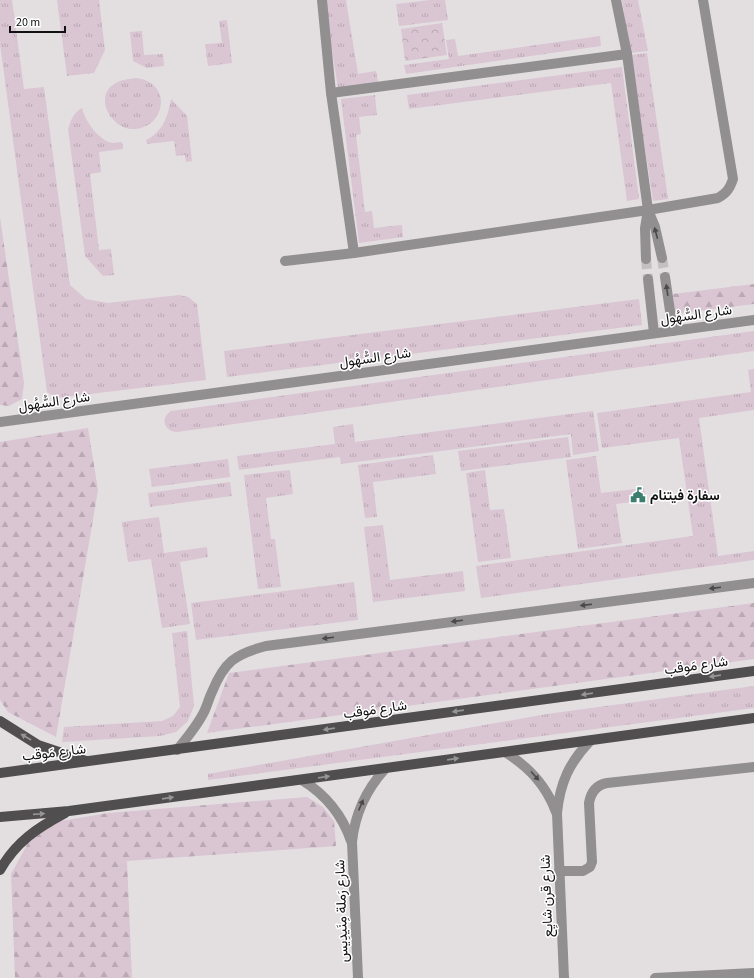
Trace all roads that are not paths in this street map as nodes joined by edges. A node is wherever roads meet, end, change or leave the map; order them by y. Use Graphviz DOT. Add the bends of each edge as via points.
graph roads {
  1 [pos="322,0"];
  2 [pos="616,0"];
  3 [pos="703,0"];
  4 [pos="627,54"];
  5 [pos="331,93"];
  6 [pos="648,210"];
  7 [pos="354,253"];
  8 [pos="662,258"];
  9 [pos="646,259"];
  10 [pos="285,261"];
  11 [pos="665,277"];
  12 [pos="648,279"];
  13 [pos="754,320"];
  14 [pos="673,331"];
  15 [pos="654,333"];
  16 [pos="0,422"];
  17 [pos="754,583"];
  18 [pos="754,671"];
  19 [pos="754,718"];
  20 [pos="0,721"];
  21 [pos="590,741"];
  22 [pos="176,750"];
  23 [pos="505,752"];
  24 [pos="88,762"];
  25 [pos="754,767"];
  26 [pos="385,768"];
  27 [pos="0,773"];
  28 [pos="302,780"];
  29 [pos="69,811"];
  30 [pos="557,814"];
  31 [pos="0,816"];
  32 [pos="352,842"];
  33 [pos="0,870"];
  34 [pos="559,871"];
  35 [pos="754,974"];
  36 [pos="358,978"];
  37 [pos="564,978"];
  38 [pos="655,978"];
  1 -- 5 [label="street"];
  2 -- 4 [label="street"];
  3 -- 6 [label="street" via="733,179 725,194 718,198"];
  4 -- 5 [label="street"];
  4 -- 6 [label="street"];
  5 -- 7 [label="street"];
  6 -- 7 [label="street"];
  8 -- 6 [label="street, one-way"];
  6 -- 9 [label="street" via="645,228"];
  7 -- 10 [label="street"];
  14 -- 11 [label="street, one-way"];
  12 -- 15 [label="street"];
  13 -- 14 [label="street, شارع السُّهُول"];
  14 -- 15 [label="street, شارع السُّهُول"];
  15 -- 16 [label="street, شارع السُّهُول"];
  17 -- 22 [label="street, one-way" via="266,646 246,651 230,662 218,678 198,724"];
  18 -- 22 [label="main road, شارع مَوقب, one-way"];
  19 -- 21 [label="main road"];
  24 -- 20 [label="main road, one-way" via="38,745"];
  21 -- 23 [label="main road"];
  21 -- 30 [label="street, شارع قرن شايِع" via="576,757 565,776"];
  22 -- 24 [label="main road, شارع مَوقب"];
  26 -- 23 [label="main road, one-way"];
  23 -- 30 [label="street, شارع قرن شايِع, one-way" via="535,775"];
  24 -- 27 [label="main road, شارع مَوقب"];
  25 -- 34 [label="street" via="598,786 590,796 589,803 592,862 583,872"];
  28 -- 26 [label="main road, one-way"];
  32 -- 26 [label="street, شارع رَملة مِنَيدِيس, one-way" via="353,829 362,802"];
  29 -- 28 [label="main road, one-way"];
  28 -- 32 [label="street, شارع رَملة مِنَيدِيس" via="333,806"];
  31 -- 29 [label="main road, one-way"];
  29 -- 33 [label="main road" via="24,839"];
  30 -- 34 [label="street, شارع قرن شايِع"];
  32 -- 36 [label="street, شارع رَملة مِنَيدِيس"];
  34 -- 37 [label="street, شارع قرن شايِع"];
  35 -- 38 [label="street"];
}
